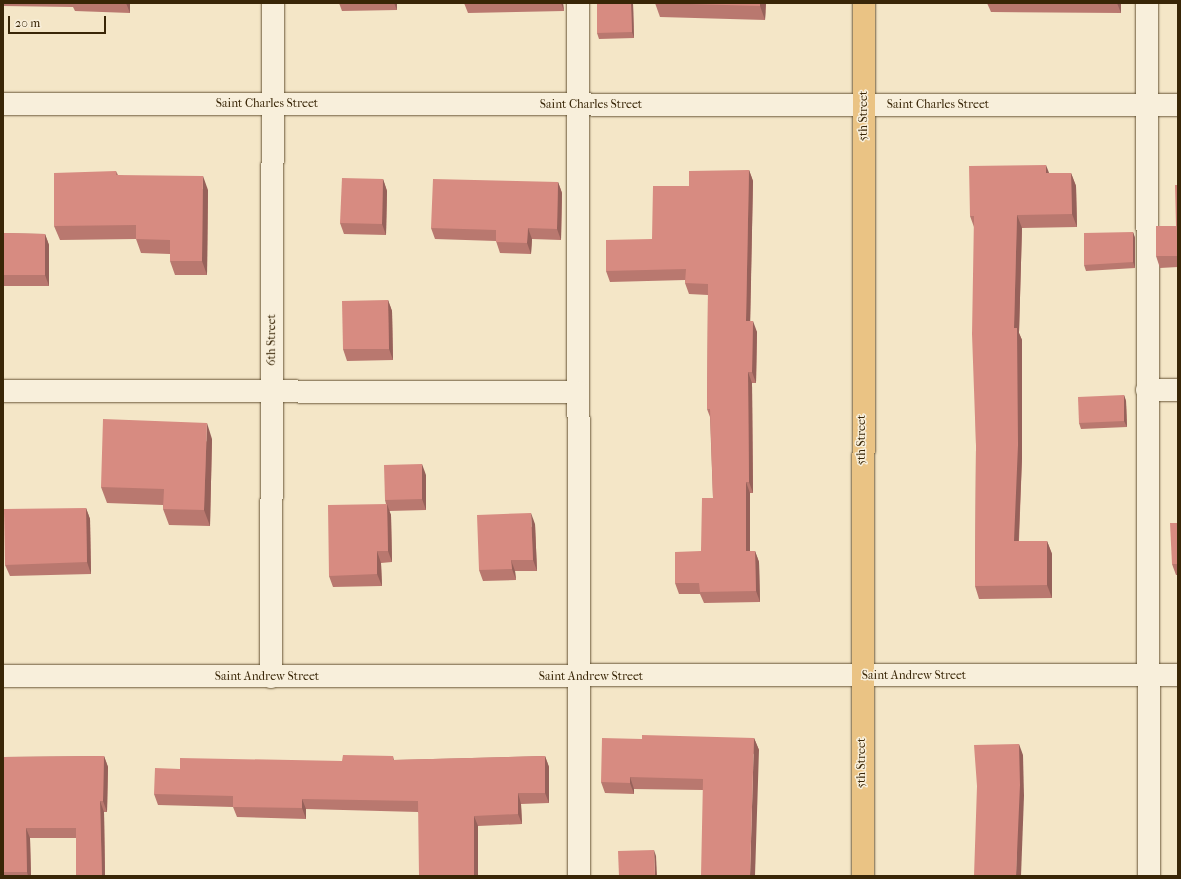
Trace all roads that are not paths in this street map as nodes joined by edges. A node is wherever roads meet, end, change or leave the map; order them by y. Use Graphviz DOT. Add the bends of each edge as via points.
graph roads {
  1 [pos="273,3"];
  2 [pos="578,3"];
  3 [pos="864,3"];
  4 [pos="1147,3"];
  5 [pos="3,104"];
  6 [pos="272,104"];
  7 [pos="578,105"];
  8 [pos="864,105"];
  9 [pos="1147,105"];
  10 [pos="1178,105"];
  11 [pos="1147,390"];
  12 [pos="1178,390"];
  13 [pos="3,392"];
  14 [pos="272,392"];
  15 [pos="577,392"];
  16 [pos="1147,675"];
  17 [pos="1178,675"];
  18 [pos="3,676"];
  19 [pos="862,676"];
  20 [pos="271,677"];
  21 [pos="577,677"];
  22 [pos="579,876"];
  23 [pos="863,876"];
  24 [pos="1149,876"];
  1 -- 6 [label="street, 6th Street"];
  2 -- 7 [label="street"];
  3 -- 8 [label="main road, 5th Street"];
  4 -- 9 [label="street"];
  5 -- 6 [label="street, Saint Charles Street"];
  6 -- 7 [label="street, Saint Charles Street"];
  6 -- 14 [label="street, 6th Street"];
  7 -- 8 [label="street, Saint Charles Street"];
  7 -- 15 [label="street"];
  8 -- 9 [label="street, Saint Charles Street"];
  8 -- 19 [label="main road, 5th Street"];
  9 -- 10 [label="street, Saint Charles Street"];
  9 -- 11 [label="street"];
  11 -- 12 [label="street"];
  11 -- 16 [label="street"];
  13 -- 14 [label="street"];
  14 -- 15 [label="street"];
  14 -- 20 [label="street, 6th Street"];
  15 -- 21 [label="street"];
  16 -- 17 [label="street, Saint Andrew Street"];
  16 -- 19 [label="street, Saint Andrew Street"];
  16 -- 24 [label="street"];
  18 -- 20 [label="street, Saint Andrew Street"];
  19 -- 21 [label="street, Saint Andrew Street"];
  19 -- 23 [label="main road, 5th Street"];
  20 -- 21 [label="street, Saint Andrew Street"];
  21 -- 22 [label="street"];
}
